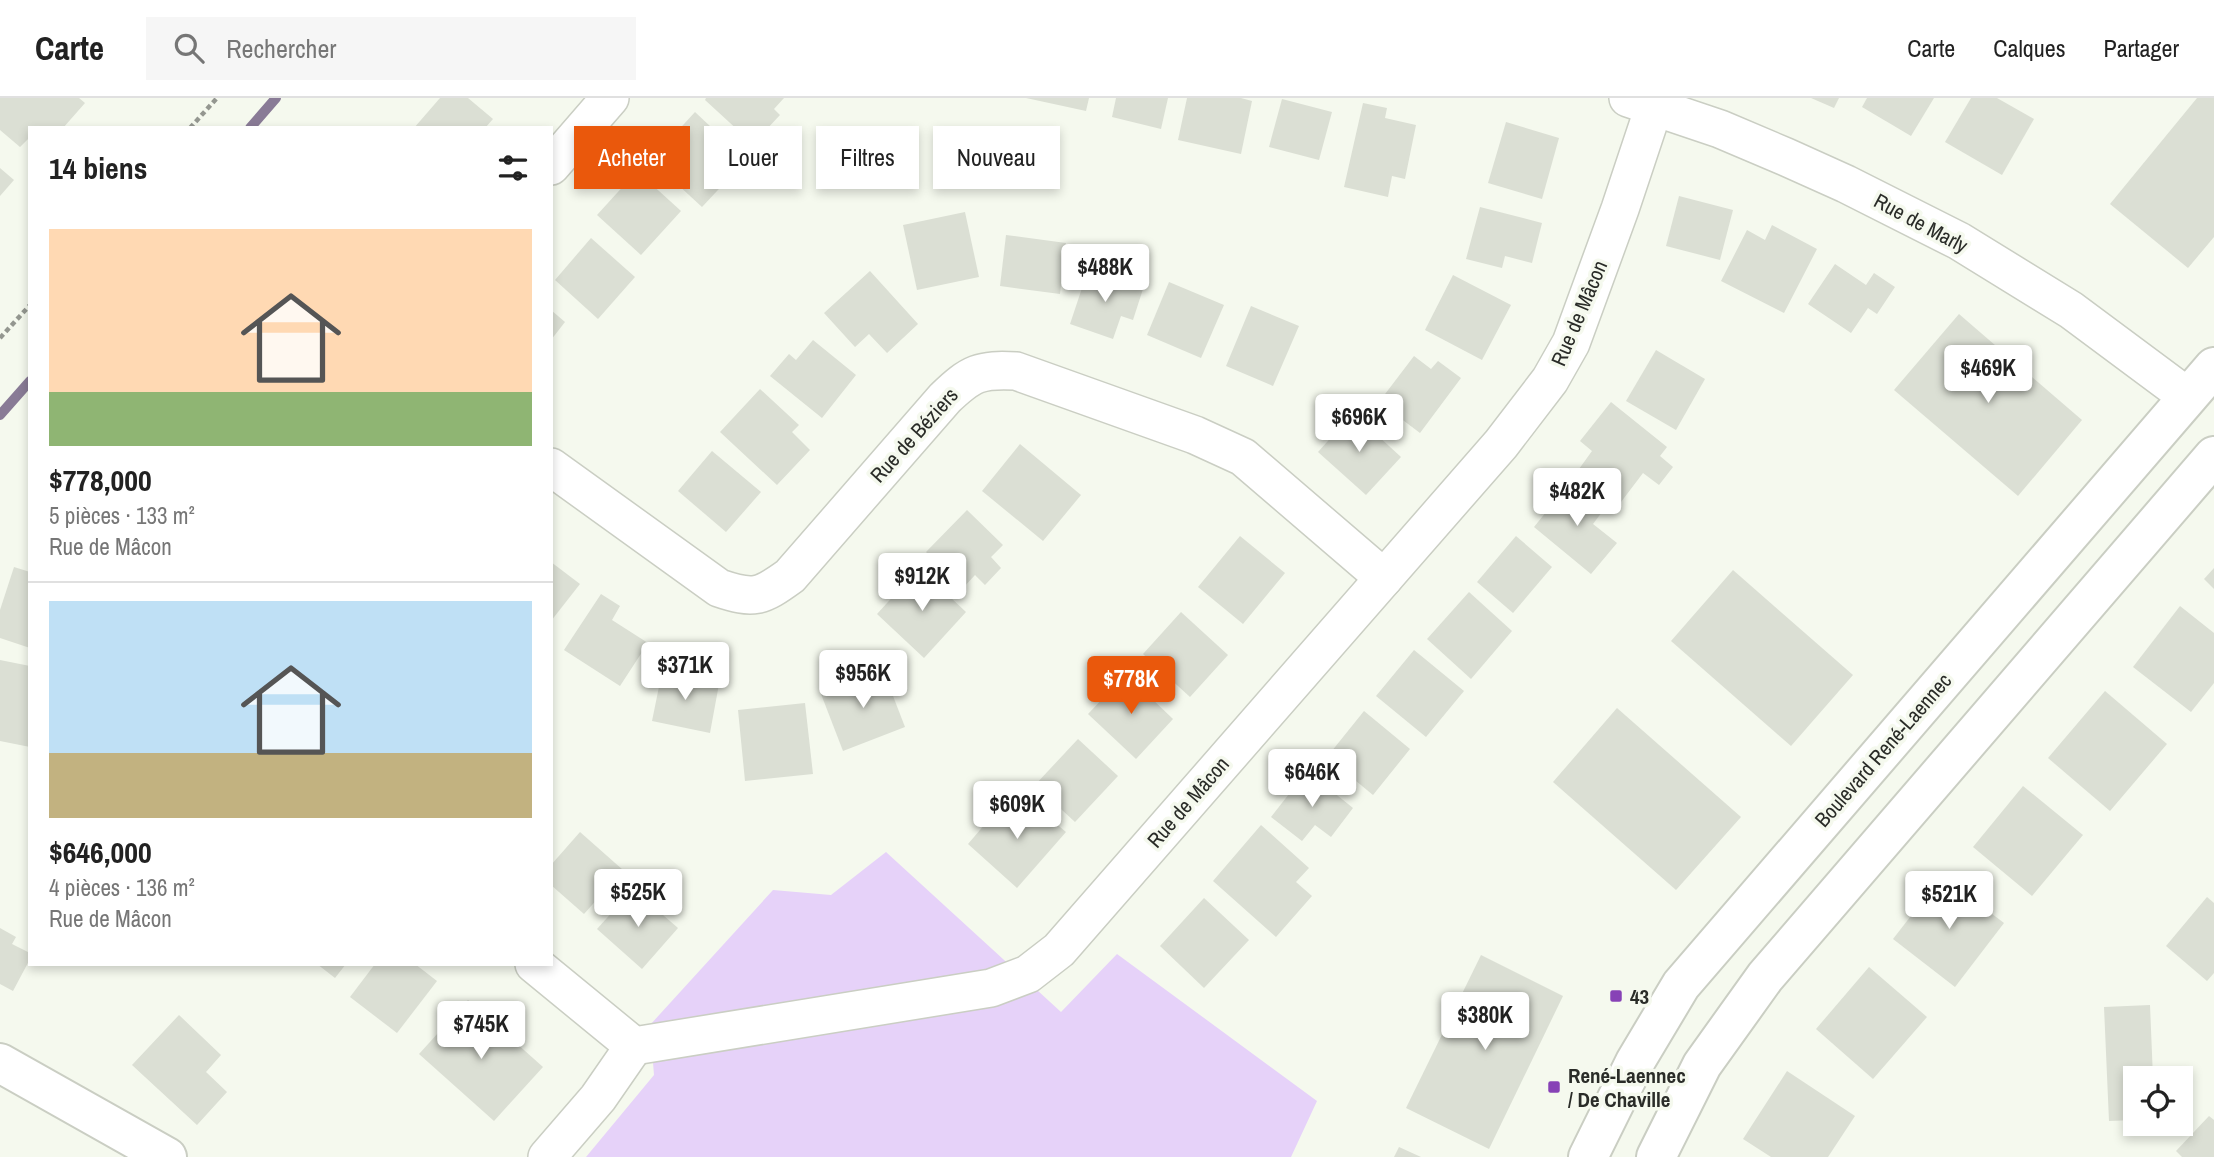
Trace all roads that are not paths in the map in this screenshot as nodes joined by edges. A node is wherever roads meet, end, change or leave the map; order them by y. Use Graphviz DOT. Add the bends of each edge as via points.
graph roads {
  1 [pos="610,98"];
  2 [pos="1641,102"];
  3 [pos="553,164"];
  4 [pos="2214,367"];
  5 [pos="2188,397"];
  6 [pos="2214,456"];
  7 [pos="553,468"];
  8 [pos="1384,578"];
  9 [pos="536,966"];
  10 [pos="634,1046"];
  11 [pos="0,1063"];
  12 [pos="1592,1156"];
  13 [pos="167,1157"];
  14 [pos="547,1157"];
  15 [pos="1656,1157"];
  1 -- 3 [label="street"];
  2 -- 5 [label="street, Rue de Marly" via="1786,157 1959,241 2071,310"];
  2 -- 8 [label="street, Rue de Mâcon" via="1620,209 1571,343 1550,380 1501,444"];
  4 -- 5 [label="street, Boulevard René-Laennec"];
  5 -- 12 [label="street, Boulevard René-Laennec" via="1681,985 1635,1062"];
  6 -- 15 [label="street" via="1765,977 1702,1065"];
  7 -- 8 [label="street, Rue de Béziers" via="719,588 744,597 767,592 790,576 965,379 989,370 1016,371 1195,435 1242,457"];
  8 -- 10 [label="street, Rue de Mâcon" via="1059,950 1028,974 991,988"];
  9 -- 10 [label="street"];
  10 -- 14 [label="street"];
  11 -- 13 [label="street"];
}
